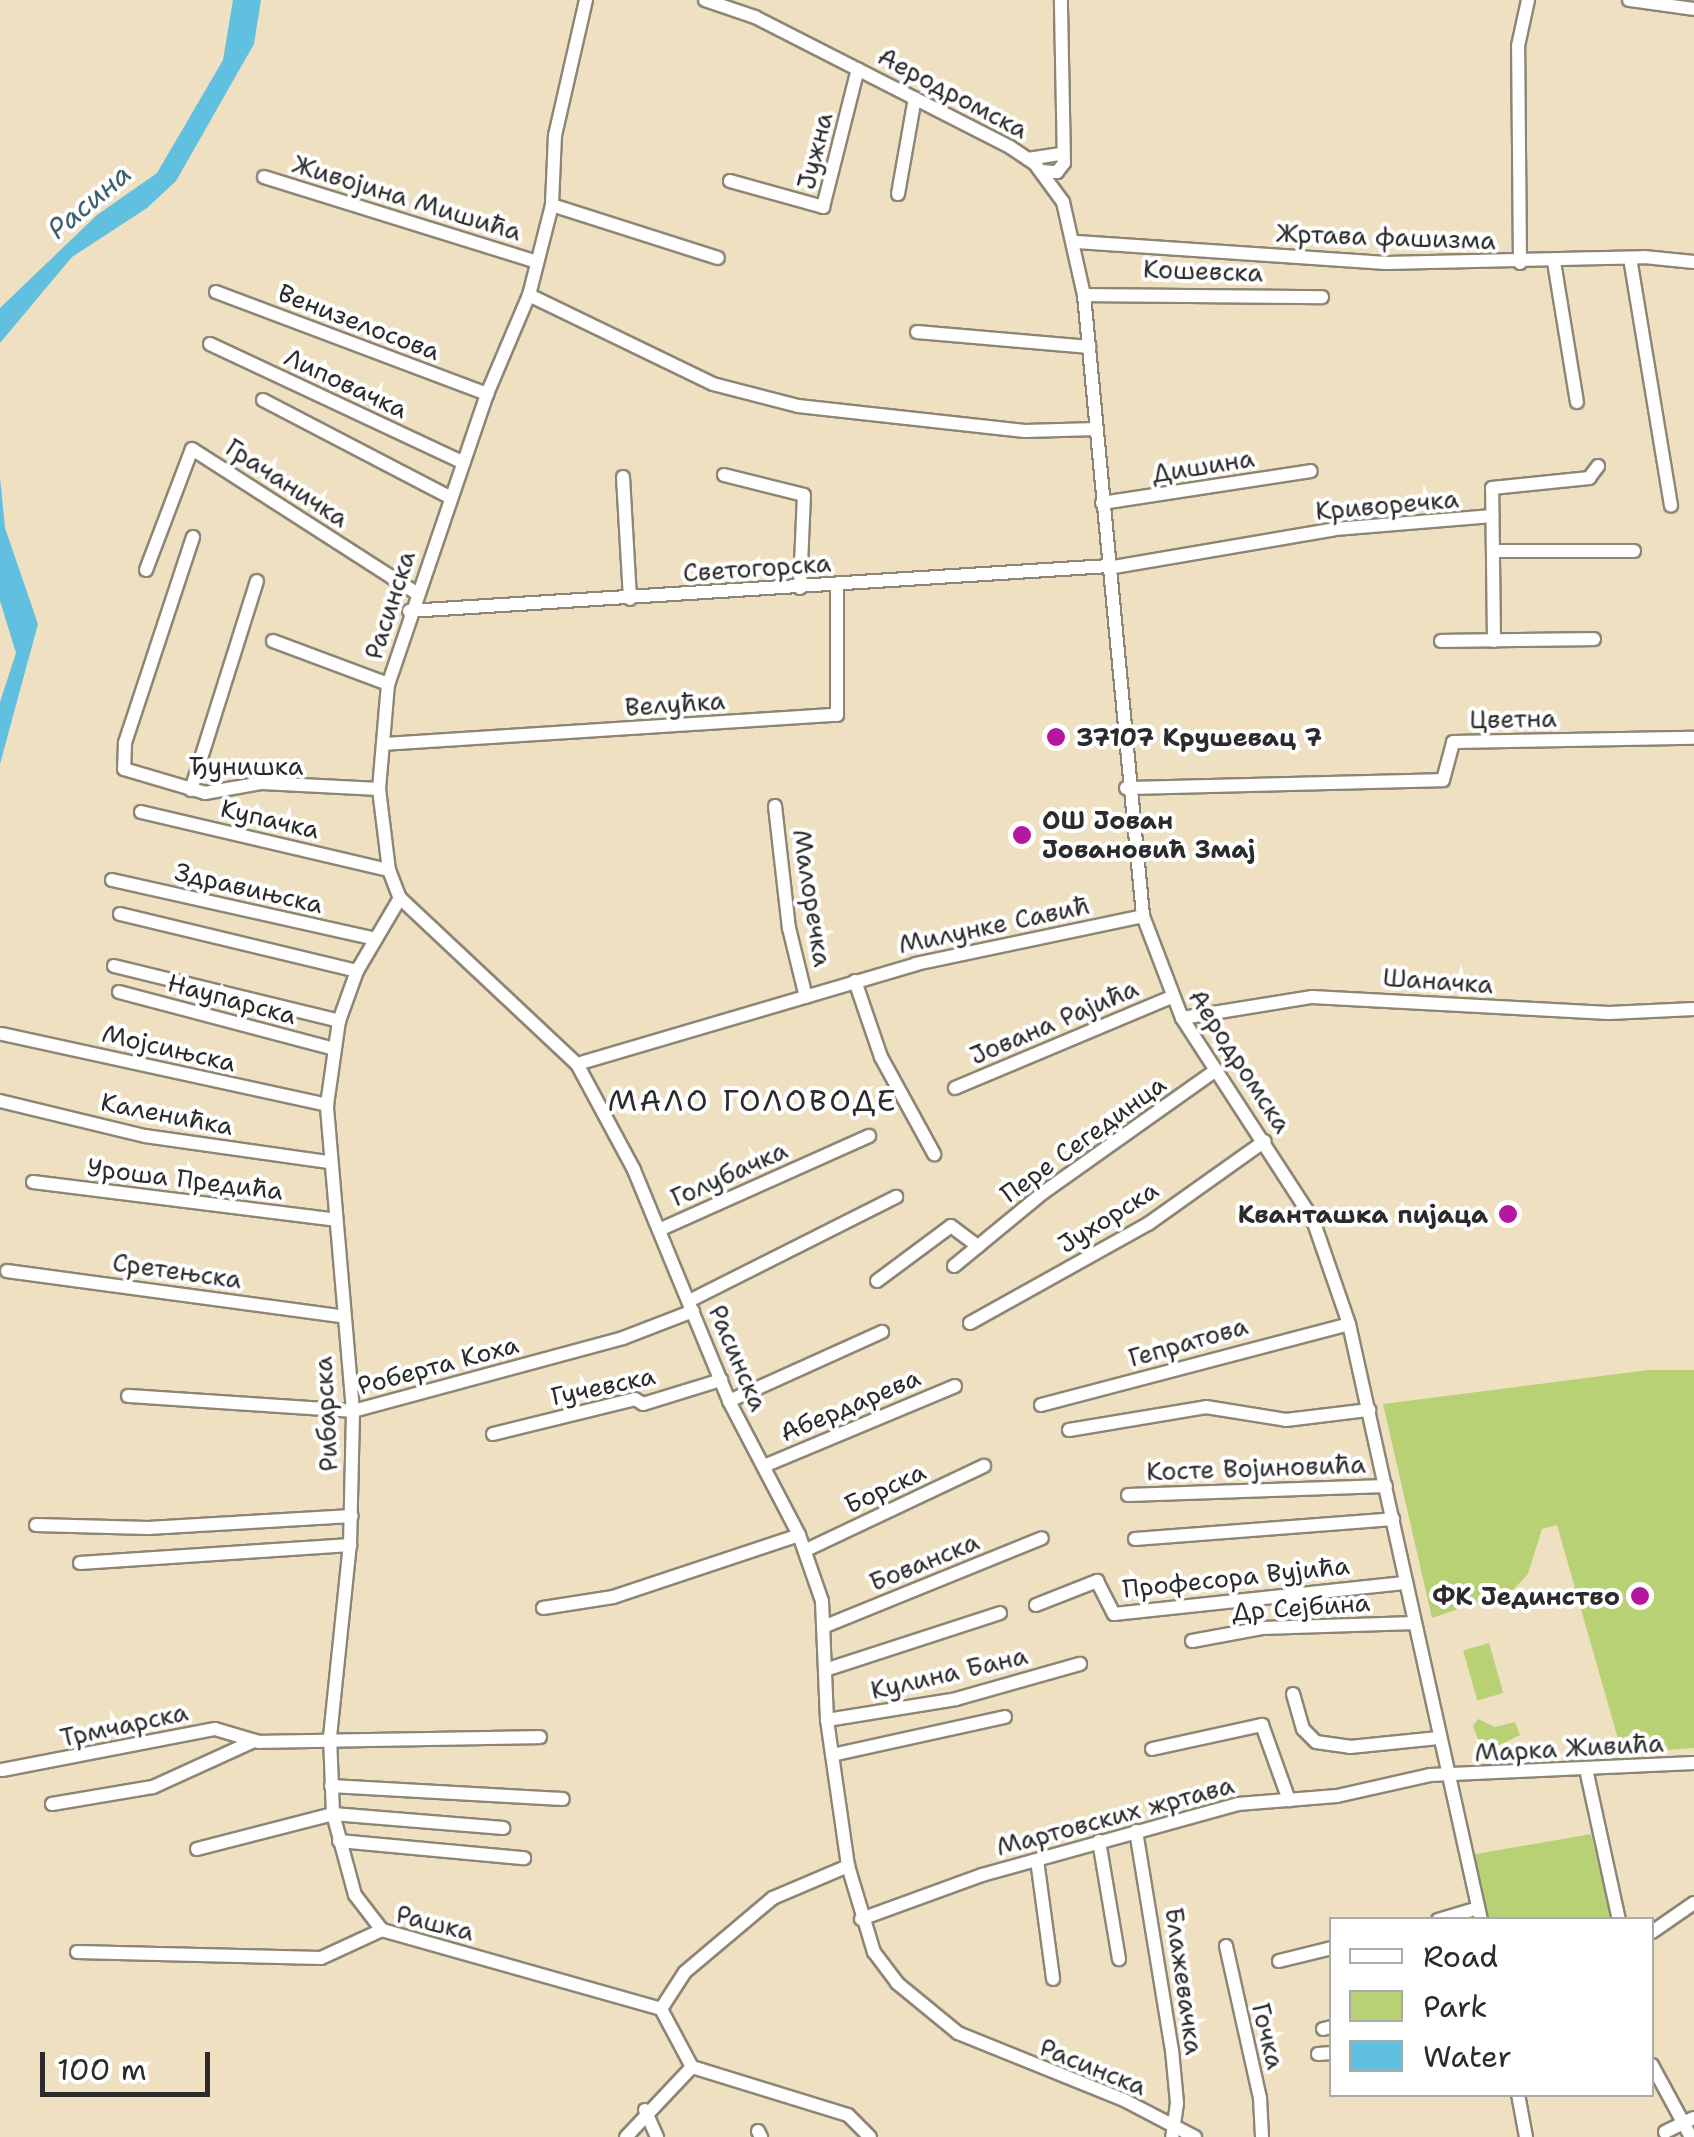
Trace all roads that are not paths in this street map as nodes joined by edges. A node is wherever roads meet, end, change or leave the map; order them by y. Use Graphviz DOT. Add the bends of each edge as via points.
graph roads {
  1 [pos="586,0"];
  2 [pos="706,0"];
  3 [pos="1062,0"];
  4 [pos="1528,0"];
  5 [pos="1629,0"];
  6 [pos="1694,9"];
  7 [pos="858,69"];
  8 [pos="915,98"];
  9 [pos="1062,155"];
  10 [pos="1028,159"];
  11 [pos="264,177"];
  12 [pos="1049,177"];
  13 [pos="730,181"];
  14 [pos="898,194"];
  15 [pos="552,204"];
  16 [pos="1067,212"];
  17 [pos="1077,242"];
  18 [pos="718,258"];
  19 [pos="1630,258"];
  20 [pos="537,262"];
  21 [pos="1554,262"];
  22 [pos="1694,262"];
  23 [pos="1520,263"];
  24 [pos="216,292"];
  25 [pos="1084,294"];
  26 [pos="529,295"];
  27 [pos="1322,297"];
  28 [pos="917,332"];
  29 [pos="210,344"];
  30 [pos="1089,346"];
  31 [pos="487,394"];
  32 [pos="263,400"];
  33 [pos="1577,402"];
  34 [pos="1097,429"];
  35 [pos="464,463"];
  36 [pos="1598,466"];
  37 [pos="1312,471"];
  38 [pos="724,475"];
  39 [pos="622,477"];
  40 [pos="450,498"];
  41 [pos="1102,503"];
  42 [pos="1671,506"];
  43 [pos="1492,516"];
  44 [pos="193,537"];
  45 [pos="1496,551"];
  46 [pos="1634,551"];
  47 [pos="1110,567"];
  48 [pos="146,570"];
  49 [pos="257,580"];
  50 [pos="837,585"];
  51 [pos="800,588"];
  52 [pos="415,592"];
  53 [pos="630,599"];
  54 [pos="410,611"];
  55 [pos="1594,639"];
  56 [pos="1494,640"];
  57 [pos="273,641"];
  58 [pos="1442,642"];
  59 [pos="388,684"];
  60 [pos="1693,738"];
  61 [pos="384,744"];
  62 [pos="1126,788"];
  63 [pos="379,789"];
  64 [pos="191,790"];
  65 [pos="775,806"];
  66 [pos="140,812"];
  67 [pos="389,870"];
  68 [pos="112,880"];
  69 [pos="400,898"];
  70 [pos="120,914"];
  71 [pos="1143,916"];
  72 [pos="375,939"];
  73 [pos="114,966"];
  74 [pos="356,972"];
  75 [pos="855,981"];
  76 [pos="119,992"];
  77 [pos="806,997"];
  78 [pos="1171,997"];
  79 [pos="1694,1009"];
  80 [pos="1182,1018"];
  81 [pos="339,1022"];
  82 [pos="2,1034"];
  83 [pos="334,1049"];
  84 [pos="577,1064"];
  85 [pos="1215,1071"];
  86 [pos="955,1088"];
  87 [pos="0,1101"];
  88 [pos="327,1105"];
  89 [pos="869,1136"];
  90 [pos="1265,1141"];
  91 [pos="934,1154"];
  92 [pos="327,1162"];
  93 [pos="33,1182"];
  94 [pos="896,1197"];
  95 [pos="332,1219"];
  96 [pos="661,1229"];
  97 [pos="978,1246"];
  98 [pos="954,1266"];
  99 [pos="7,1271"];
  100 [pos="877,1281"];
  101 [pos="691,1306"];
  102 [pos="342,1316"];
  103 [pos="970,1323"];
  104 [pos="1349,1324"];
  105 [pos="882,1332"];
  106 [pos="722,1380"];
  107 [pos="954,1386"];
  108 [pos="128,1396"];
  109 [pos="729,1400"];
  110 [pos="1040,1404"];
  111 [pos="1369,1410"];
  112 [pos="353,1411"];
  113 [pos="1068,1430"];
  114 [pos="493,1434"];
  115 [pos="764,1466"];
  116 [pos="984,1466"];
  117 [pos="1386,1486"];
  118 [pos="1128,1495"];
  119 [pos="352,1516"];
  120 [pos="1393,1519"];
  121 [pos="36,1525"];
  122 [pos="799,1535"];
  123 [pos="1042,1538"];
  124 [pos="1136,1539"];
  125 [pos="350,1545"];
  126 [pos="806,1550"];
  127 [pos="80,1564"];
  128 [pos="1406,1583"];
  129 [pos="1036,1605"];
  130 [pos="542,1608"];
  131 [pos="1000,1613"];
  132 [pos="1415,1623"];
  133 [pos="822,1627"];
  134 [pos="1192,1641"];
  135 [pos="1080,1664"];
  136 [pos="825,1670"];
  137 [pos="1293,1694"];
  138 [pos="1006,1717"];
  139 [pos="827,1720"];
  140 [pos="330,1737"];
  141 [pos="540,1737"];
  142 [pos="1439,1738"];
  143 [pos="254,1741"];
  144 [pos="1152,1750"];
  145 [pos="832,1755"];
  146 [pos="1694,1763"];
  147 [pos="2,1770"];
  148 [pos="1586,1770"];
  149 [pos="1447,1776"];
  150 [pos="331,1786"];
  151 [pos="563,1800"];
  152 [pos="1289,1800"];
  153 [pos="52,1804"];
  154 [pos="333,1814"];
  155 [pos="504,1828"];
  156 [pos="1136,1831"];
  157 [pos="339,1841"];
  158 [pos="1100,1842"];
  159 [pos="197,1849"];
  160 [pos="524,1858"];
  161 [pos="1038,1860"];
  162 [pos="848,1866"];
  163 [pos="1694,1903"];
  164 [pos="1480,1914"];
  165 [pos="1618,1917"];
  166 [pos="861,1918"];
  167 [pos="382,1930"];
  168 [pos="1654,1931"];
  169 [pos="1226,1946"];
  170 [pos="1329,1949"];
  171 [pos="76,1952"];
  172 [pos="1118,1960"];
  173 [pos="1280,1961"];
  174 [pos="1053,1979"];
  175 [pos="661,2009"];
  176 [pos="692,2067"];
  177 [pos="1654,2068"];
  178 [pos="1519,2097"];
  179 [pos="645,2110"];
  180 [pos="1689,2127"];
  181 [pos="1173,2132"];
  182 [pos="1665,2132"];
  183 [pos="626,2137"];
  184 [pos="657,2137"];
  185 [pos="870,2137"];
  186 [pos="1195,2137"];
  187 [pos="1262,2137"];
  188 [pos="1526,2137"];
  1 -- 15 [label="street, Расинска" via="555,135"];
  2 -- 7 [label="street, Аеродромска" via="756,16"];
  3 -- 9 [label="street"];
  4 -- 23 [label="street" via="1518,46"];
  5 -- 6 [label="street"];
  7 -- 8 [label="street, Аеродромска"];
  7 -- 13 [label="street, Јужна" via="823,206"];
  8 -- 10 [label="street, Аеродромска"];
  8 -- 14 [label="street"];
  9 -- 10 [label="street"];
  9 -- 12 [label="street"];
  9 -- 16 [label="street"];
  10 -- 12 [label="street, Аеродромска"];
  11 -- 20 [label="street, Живојина Мишића"];
  12 -- 16 [label="street, Аеродромска"];
  15 -- 18 [label="street"];
  15 -- 20 [label="street, Расинска"];
  16 -- 17 [label="street, Аеродромска"];
  17 -- 23 [label="street, Жртава фашизма" via="1386,264"];
  17 -- 25 [label="street, Аеродромска"];
  19 -- 21 [label="street, Жртава фашизма"];
  19 -- 22 [label="street, Жртава фашизма"];
  19 -- 42 [label="street"];
  20 -- 26 [label="street, Расинска"];
  21 -- 23 [label="street, Жртава фашизма"];
  21 -- 33 [label="street"];
  24 -- 31 [label="street, Венизелосова"];
  25 -- 27 [label="street, Кошевска"];
  25 -- 30 [label="street, Аеродромска"];
  26 -- 31 [label="street, Расинска"];
  26 -- 34 [label="street" via="713,384 798,406 1025,431"];
  28 -- 30 [label="street"];
  29 -- 35 [label="street, Липовачка"];
  30 -- 34 [label="street, Аеродромска"];
  31 -- 35 [label="street, Расинска"];
  32 -- 40 [label="street"];
  34 -- 41 [label="street, Аеродромска"];
  35 -- 40 [label="street, Расинска"];
  36 -- 43 [label="street" via="1590,478 1498,484"];
  37 -- 41 [label="street, Дишина"];
  38 -- 51 [label="street" via="804,495"];
  39 -- 53 [label="street"];
  40 -- 52 [label="street, Расинска"];
  41 -- 47 [label="street, Аеродромска"];
  43 -- 45 [label="street, Криворечка"];
  43 -- 47 [label="street, Криворечка" via="1335,529"];
  44 -- 64 [label="street, Ђунишка" via="121,763 128,772"];
  45 -- 46 [label="street"];
  45 -- 56 [label="street, Криворечка"];
  47 -- 50 [label="street, Светогорска"];
  47 -- 62 [label="street, Аеродромска"];
  48 -- 52 [label="street, Грачаничка" via="192,449"];
  49 -- 64 [label="street"];
  50 -- 51 [label="street, Светогорска"];
  50 -- 61 [label="street, Велућка" via="837,715"];
  51 -- 53 [label="street, Светогорска"];
  52 -- 54 [label="street, Расинска"];
  53 -- 54 [label="street, Светогорска"];
  54 -- 59 [label="street, Расинска"];
  55 -- 56 [label="street"];
  56 -- 58 [label="street"];
  57 -- 59 [label="street"];
  59 -- 61 [label="street, Расинска"];
  60 -- 62 [label="street, Цветна" via="1453,742 1443,780"];
  61 -- 63 [label="street, Расинска"];
  62 -- 71 [label="street, Аеродромска"];
  63 -- 64 [label="street, Ђунишка" via="262,783 210,794"];
  63 -- 67 [label="street, Расинска"];
  65 -- 77 [label="street, Малоречка" via="789,928"];
  66 -- 67 [label="street, Купачка"];
  67 -- 69 [label="street, Расинска"];
  68 -- 72 [label="street, Здравињска"];
  69 -- 72 [label="street, Рибарска"];
  69 -- 84 [label="street, Расинска"];
  70 -- 74 [label="street"];
  71 -- 75 [label="street, Милунке Савић"];
  71 -- 78 [label="street, Аеродромска"];
  72 -- 74 [label="street, Рибарска"];
  73 -- 81 [label="street"];
  74 -- 81 [label="street, Рибарска"];
  75 -- 77 [label="street, Милунке Савић"];
  75 -- 91 [label="street" via="881,1057"];
  76 -- 83 [label="street, Наупарска"];
  77 -- 84 [label="street, Милунке Савић"];
  78 -- 80 [label="street, Аеродромска"];
  78 -- 86 [label="street, Јована Рајића"];
  79 -- 80 [label="street, Шаначка" via="1609,1013 1312,997"];
  80 -- 85 [label="street, Аеродромска"];
  81 -- 83 [label="street, Рибарска"];
  82 -- 88 [label="street, Мојсињска"];
  83 -- 88 [label="street, Рибарска"];
  84 -- 96 [label="street, Расинска"];
  85 -- 90 [label="street, Аеродромска"];
  85 -- 97 [label="street, Пере Сегединца"];
  87 -- 92 [label="street, Каленићка" via="145,1136"];
  88 -- 92 [label="street, Рибарска"];
  89 -- 96 [label="street, Голубачка"];
  90 -- 103 [label="street, Јухорска" via="1148,1224"];
  90 -- 104 [label="street, Аеродромска" via="1313,1220"];
  92 -- 95 [label="street, Рибарска"];
  93 -- 95 [label="street, Уроша Предића"];
  94 -- 101 [label="street, Роберта Коха"];
  95 -- 102 [label="street, Рибарска"];
  96 -- 101 [label="street, Расинска"];
  97 -- 98 [label="street, Пере Сегединца"];
  97 -- 100 [label="street" via="950,1226"];
  99 -- 102 [label="street, Сретењска"];
  101 -- 106 [label="street, Расинска"];
  101 -- 112 [label="street, Роберта Коха" via="623,1338"];
  102 -- 112 [label="street, Рибарска"];
  104 -- 110 [label="street, Гепратова"];
  104 -- 111 [label="street, Аеродромска"];
  105 -- 109 [label="street"];
  106 -- 109 [label="street, Расинска"];
  106 -- 114 [label="street, Гучевска" via="643,1404 635,1399"];
  107 -- 115 [label="street, Абердарева"];
  108 -- 112 [label="street, Роберта Коха"];
  109 -- 115 [label="street, Расинска"];
  111 -- 113 [label="street" via="1286,1420 1206,1407"];
  111 -- 117 [label="street, Аеродромска"];
  112 -- 119 [label="street, Рибарска"];
  115 -- 122 [label="street, Расинска"];
  116 -- 126 [label="street, Борска"];
  117 -- 118 [label="street, Косте Војиновића"];
  117 -- 120 [label="street, Аеродромска"];
  119 -- 121 [label="street" via="202,1526"];
  119 -- 125 [label="street, Рибарска"];
  120 -- 124 [label="street"];
  120 -- 128 [label="street, Аеродромска"];
  122 -- 126 [label="street, Расинска"];
  122 -- 130 [label="street" via="613,1598"];
  123 -- 133 [label="street, Бованска"];
  125 -- 127 [label="street"];
  125 -- 140 [label="street, Рибарска"];
  126 -- 133 [label="street, Расинска" via="822,1601"];
  128 -- 129 [label="street, Професора Вујића" via="1114,1614 1098,1581"];
  128 -- 132 [label="street, Аеродромска"];
  131 -- 136 [label="street"];
  132 -- 134 [label="street, Др Сејбина" via="1262,1628"];
  132 -- 142 [label="street, Аеродромска"];
  133 -- 136 [label="street, Расинска"];
  135 -- 139 [label="street, Кулина Бана" via="956,1699"];
  136 -- 139 [label="street, Расинска"];
  137 -- 142 [label="street" via="1303,1729 1316,1742 1350,1748"];
  138 -- 145 [label="street"];
  139 -- 145 [label="street, Расинска"];
  140 -- 141 [label="street, Трмчарска"];
  140 -- 143 [label="street, Трмчарска"];
  140 -- 150 [label="street, Рибарска"];
  142 -- 149 [label="street, Аеродромска"];
  143 -- 147 [label="street, Трмчарска" via="215,1729"];
  143 -- 153 [label="street, Трмчарска" via="154,1786"];
  144 -- 152 [label="street" via="1262,1725"];
  145 -- 162 [label="street, Расинска"];
  146 -- 148 [label="street, Марка Живића"];
  148 -- 149 [label="street, Марка Живића"];
  148 -- 165 [label="street"];
  149 -- 152 [label="street, Мартовских жртава"];
  149 -- 164 [label="street, Аеродромска"];
  150 -- 151 [label="street"];
  150 -- 154 [label="street, Рибарска"];
  152 -- 156 [label="street, Мартовских жртава" via="1238,1804"];
  154 -- 155 [label="street"];
  154 -- 157 [label="street, Рибарска"];
  154 -- 159 [label="street"];
  156 -- 158 [label="street, Мартовских жртава"];
  156 -- 181 [label="street, Блажевачка" via="1166,2001 1177,2104"];
  157 -- 160 [label="street"];
  157 -- 167 [label="street, Рибарска" via="356,1896"];
  158 -- 161 [label="street, Мартовских жртава"];
  158 -- 172 [label="street"];
  161 -- 166 [label="street, Мартовских жртава"];
  161 -- 174 [label="street"];
  162 -- 166 [label="street, Расинска"];
  162 -- 175 [label="street" via="757,1909 685,1972"];
  163 -- 168 [label="street"];
  166 -- 181 [label="street, Расинска" via="874,1952 898,1983 958,2033"];
  167 -- 171 [label="street, Рашка" via="321,1958"];
  167 -- 175 [label="street, Рашка"];
  169 -- 187 [label="street, Гочка" via="1260,2098"];
  170 -- 173 [label="street"];
  175 -- 176 [label="street"];
  176 -- 179 [label="street"];
  176 -- 185 [label="street" via="848,2115"];
  177 -- 180 [label="street"];
  178 -- 188 [label="street"];
  179 -- 183 [label="street"];
  179 -- 184 [label="street"];
  180 -- 182 [label="street"];
  181 -- 186 [label="street, Расинска"];
}
